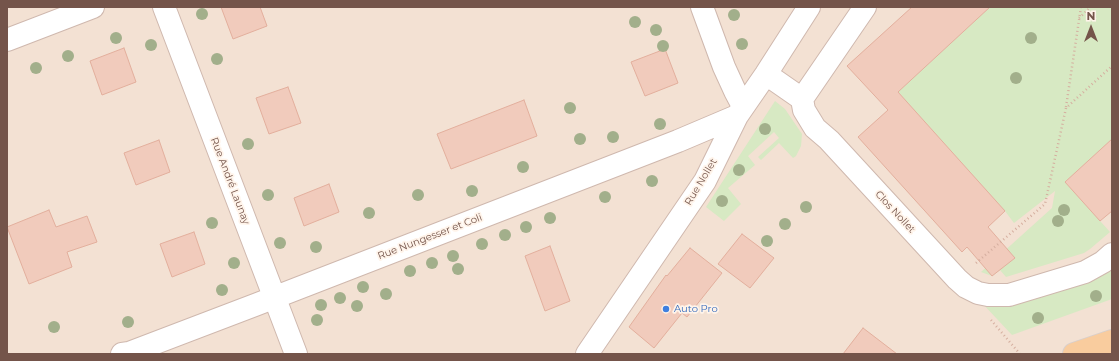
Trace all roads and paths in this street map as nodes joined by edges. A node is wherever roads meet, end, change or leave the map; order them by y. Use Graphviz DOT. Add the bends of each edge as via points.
graph roads {
  1 [pos="93,7"];
  2 [pos="164,7"];
  3 [pos="702,7"];
  4 [pos="809,7"];
  5 [pos="865,7"];
  6 [pos="1081,7"];
  7 [pos="1091,7"];
  8 [pos="1079,18"];
  9 [pos="7,40"];
  10 [pos="1112,66"];
  11 [pos="766,74"];
  12 [pos="802,99"];
  13 [pos="1066,108"];
  14 [pos="740,111"];
  15 [pos="1112,254"];
  16 [pos="957,279"];
  17 [pos="274,297"];
  18 [pos="1112,341"];
  19 [pos="122,354"];
  20 [pos="296,354"];
  21 [pos="587,354"];
  22 [pos="1074,354"];
  1 -- 9 [label="street"];
  2 -- 17 [label="street, Rue André Launay"];
  3 -- 14 [label="street"];
  4 -- 11 [label="street, Rue Nollet"];
  5 -- 12 [label="street"];
  6 -- 8 [label="path"];
  7 -- 8 [label="path"];
  8 -- 13 [label="path"];
  10 -- 13 [label="path"];
  11 -- 12 [label="street"];
  11 -- 14 [label="street, Rue Nollet"];
  12 -- 16 [label="street, Clos Nollet" via="804,110 815,128"];
  13 -- 16 [label="path" via="1045,204"];
  14 -- 17 [label="street, Rue Nungesser et Coli" via="678,141"];
  14 -- 21 [label="street, Rue Nollet" via="705,181"];
  15 -- 16 [label="street, Clos Nollet" via="1085,272 1009,295 978,293"];
  17 -- 19 [label="street, Rue Nungesser et Coli"];
  17 -- 20 [label="street, Rue André Launay"];
  18 -- 22 [label="main road"];
}
